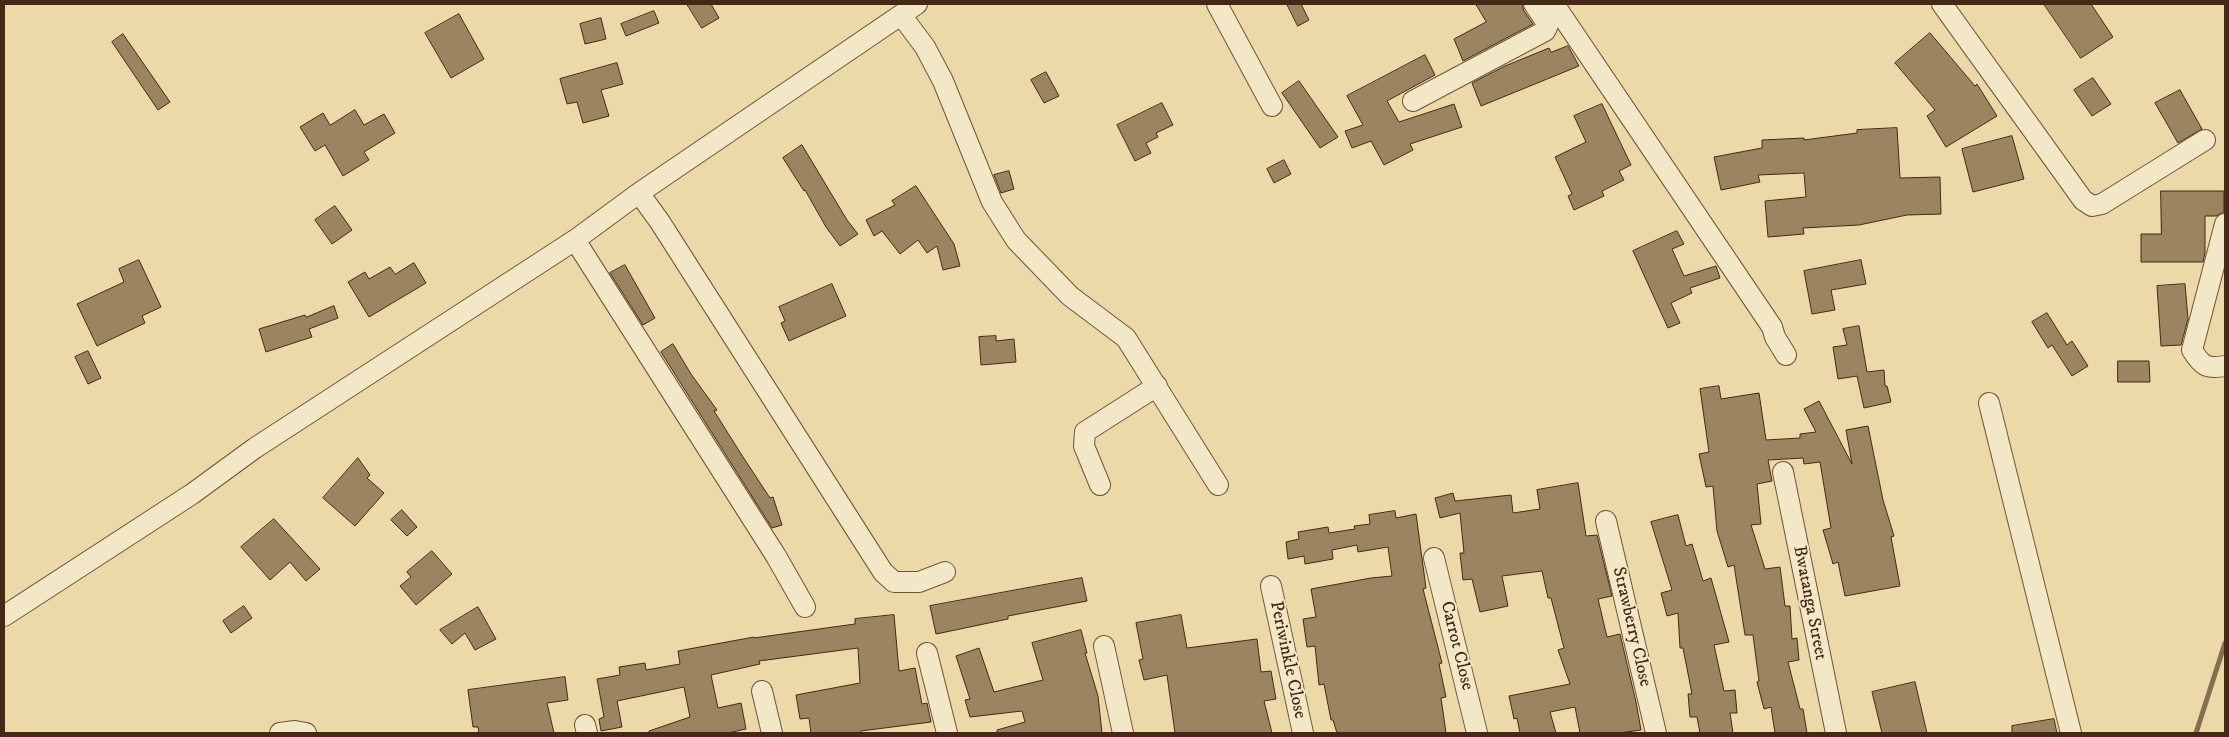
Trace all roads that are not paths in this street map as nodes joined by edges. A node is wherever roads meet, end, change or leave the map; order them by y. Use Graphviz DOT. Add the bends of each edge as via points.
graph roads {
  1 [pos="1217,4"];
  2 [pos="1534,4"];
  3 [pos="1554,4"];
  4 [pos="1942,4"];
  5 [pos="909,9"];
  6 [pos="1414,101"];
  7 [pos="1272,106"];
  8 [pos="2205,140"];
  9 [pos="639,193"];
  10 [pos="2224,233"];
  11 [pos="575,240"];
  12 [pos="1786,355"];
  13 [pos="2225,366"];
  14 [pos="1157,386"];
  15 [pos="1989,402"];
  16 [pos="1783,472"];
  17 [pos="1100,485"];
  18 [pos="1218,485"];
  19 [pos="1606,521"];
  20 [pos="1434,558"];
  21 [pos="945,572"];
  22 [pos="1271,586"];
  23 [pos="805,607"];
  24 [pos="4,616"];
  25 [pos="1104,646"];
  26 [pos="927,653"];
  27 [pos="762,691"];
  28 [pos="280,733"];
  29 [pos="306,733"];
  30 [pos="772,733"];
  31 [pos="947,733"];
  32 [pos="1124,733"];
  33 [pos="1304,733"];
  34 [pos="1477,733"];
  35 [pos="1656,733"];
  36 [pos="1836,733"];
  37 [pos="2071,733"];
  1 -- 7 [label="street"];
  2 -- 6 [label="street" via="1548,24 1545,31"];
  3 -- 12 [label="street" via="1772,327"];
  4 -- 8 [label="street" via="2083,200 2092,206 2102,204"];
  5 -- 9 [label="street"];
  5 -- 14 [label="street" via="943,81 992,202 1016,240 1070,296 1126,338"];
  9 -- 11 [label="street"];
  9 -- 21 [label="street" via="883,572 894,582 919,582"];
  10 -- 13 [label="street" via="2192,350 2200,363 2212,368"];
  11 -- 23 [label="street" via="776,556"];
  11 -- 24 [label="street"];
  14 -- 17 [label="street" via="1085,432 1084,446"];
  14 -- 18 [label="street"];
  15 -- 37 [label="street"];
  16 -- 36 [label="street, Bwatanga Street"];
  19 -- 35 [label="street, Strawberry Close"];
  20 -- 34 [label="street, Carrot Close"];
  22 -- 33 [label="street, Periwinkle Close"];
  25 -- 32 [label="street"];
  26 -- 31 [label="street"];
  27 -- 30 [label="street"];
  28 -- 29 [label="street"];
}
